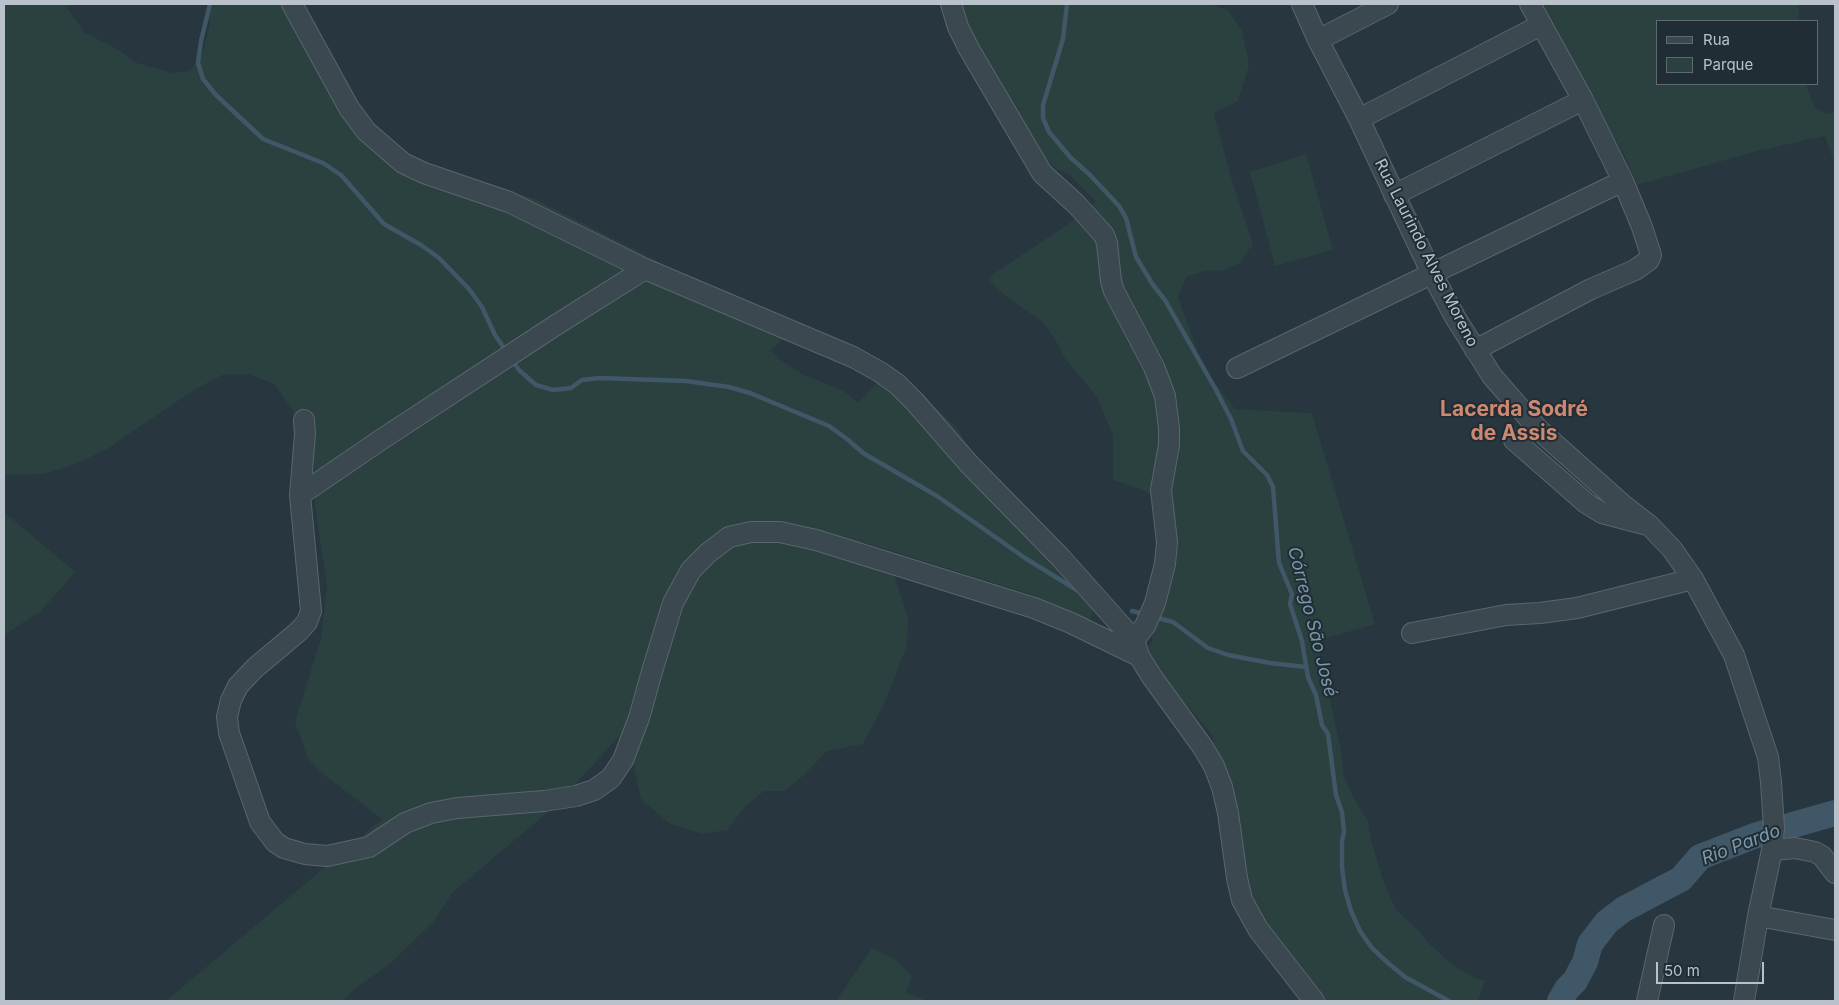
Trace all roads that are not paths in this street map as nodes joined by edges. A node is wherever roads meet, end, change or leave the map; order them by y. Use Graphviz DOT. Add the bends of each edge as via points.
graph roads {
  1 [pos="292,4"];
  2 [pos="951,4"];
  3 [pos="1302,4"];
  4 [pos="1388,4"];
  5 [pos="1530,4"];
  6 [pos="1541,25"];
  7 [pos="1318,40"];
  8 [pos="1582,100"];
  9 [pos="1359,119"];
  10 [pos="1623,181"];
  11 [pos="1394,195"];
  12 [pos="645,269"];
  13 [pos="1432,274"];
  14 [pos="1475,350"];
  15 [pos="1237,368"];
  16 [pos="304,420"];
  17 [pos="1514,440"];
  18 [pos="300,494"];
  19 [pos="1650,526"];
  20 [pos="1693,579"];
  21 [pos="1412,633"];
  22 [pos="1136,648"];
  23 [pos="1773,841"];
  24 [pos="1835,873"];
  25 [pos="1758,916"];
  26 [pos="1664,925"];
  27 [pos="1835,930"];
  28 [pos="1314,1001"];
  29 [pos="1647,1001"];
  30 [pos="1744,1001"];
  1 -- 12 [label="street" via="366,132 402,163 509,202"];
  2 -- 22 [label="street" via="969,49 1042,173 1104,235 1114,292 1154,367 1165,396 1169,437 1161,490 1165,564 1155,603"];
  3 -- 7 [label="street, Rua Laurindo Alves Moreno"];
  4 -- 7 [label="street"];
  5 -- 6 [label="street"];
  6 -- 8 [label="street"];
  6 -- 9 [label="street"];
  7 -- 9 [label="street, Rua Laurindo Alves Moreno"];
  8 -- 10 [label="street"];
  8 -- 11 [label="street"];
  9 -- 11 [label="street, Rua Laurindo Alves Moreno"];
  10 -- 13 [label="street"];
  10 -- 14 [label="street" via="1649,248 1649,260"];
  11 -- 13 [label="street, Rua Laurindo Alves Moreno"];
  12 -- 18 [label="street"];
  12 -- 22 [label="street" via="853,357 886,376 915,402 969,464 1061,558"];
  13 -- 14 [label="street, Rua Laurindo Alves Moreno"];
  13 -- 15 [label="street"];
  14 -- 19 [label="street, Rua Laurindo Alves Moreno" via="1492,376 1538,429"];
  16 -- 18 [label="street"];
  17 -- 19 [label="street" via="1586,503 1602,513"];
  18 -- 22 [label="street" via="311,611 299,631 238,686 227,716 229,733 260,822 275,842 305,854 328,856 369,847 405,823 431,813 576,796 594,790 611,778 623,760 640,718 674,603 691,570 729,537 752,532 780,532 816,540 1034,608"];
  19 -- 20 [label="street, Rua Laurindo Alves Moreno" via="1672,549"];
  20 -- 21 [label="street" via="1577,608 1506,615"];
  20 -- 23 [label="street, Rua Laurindo Alves Moreno" via="1734,655 1768,757"];
  22 -- 28 [label="street" via="1167,701 1214,766 1228,813 1242,900 1258,929"];
  23 -- 24 [label="street" via="1815,852"];
  23 -- 25 [label="street, Rua Laurindo Alves Moreno"];
  25 -- 27 [label="street"];
  25 -- 30 [label="street, Rua Laurindo Alves Moreno"];
  26 -- 29 [label="street"];
}
